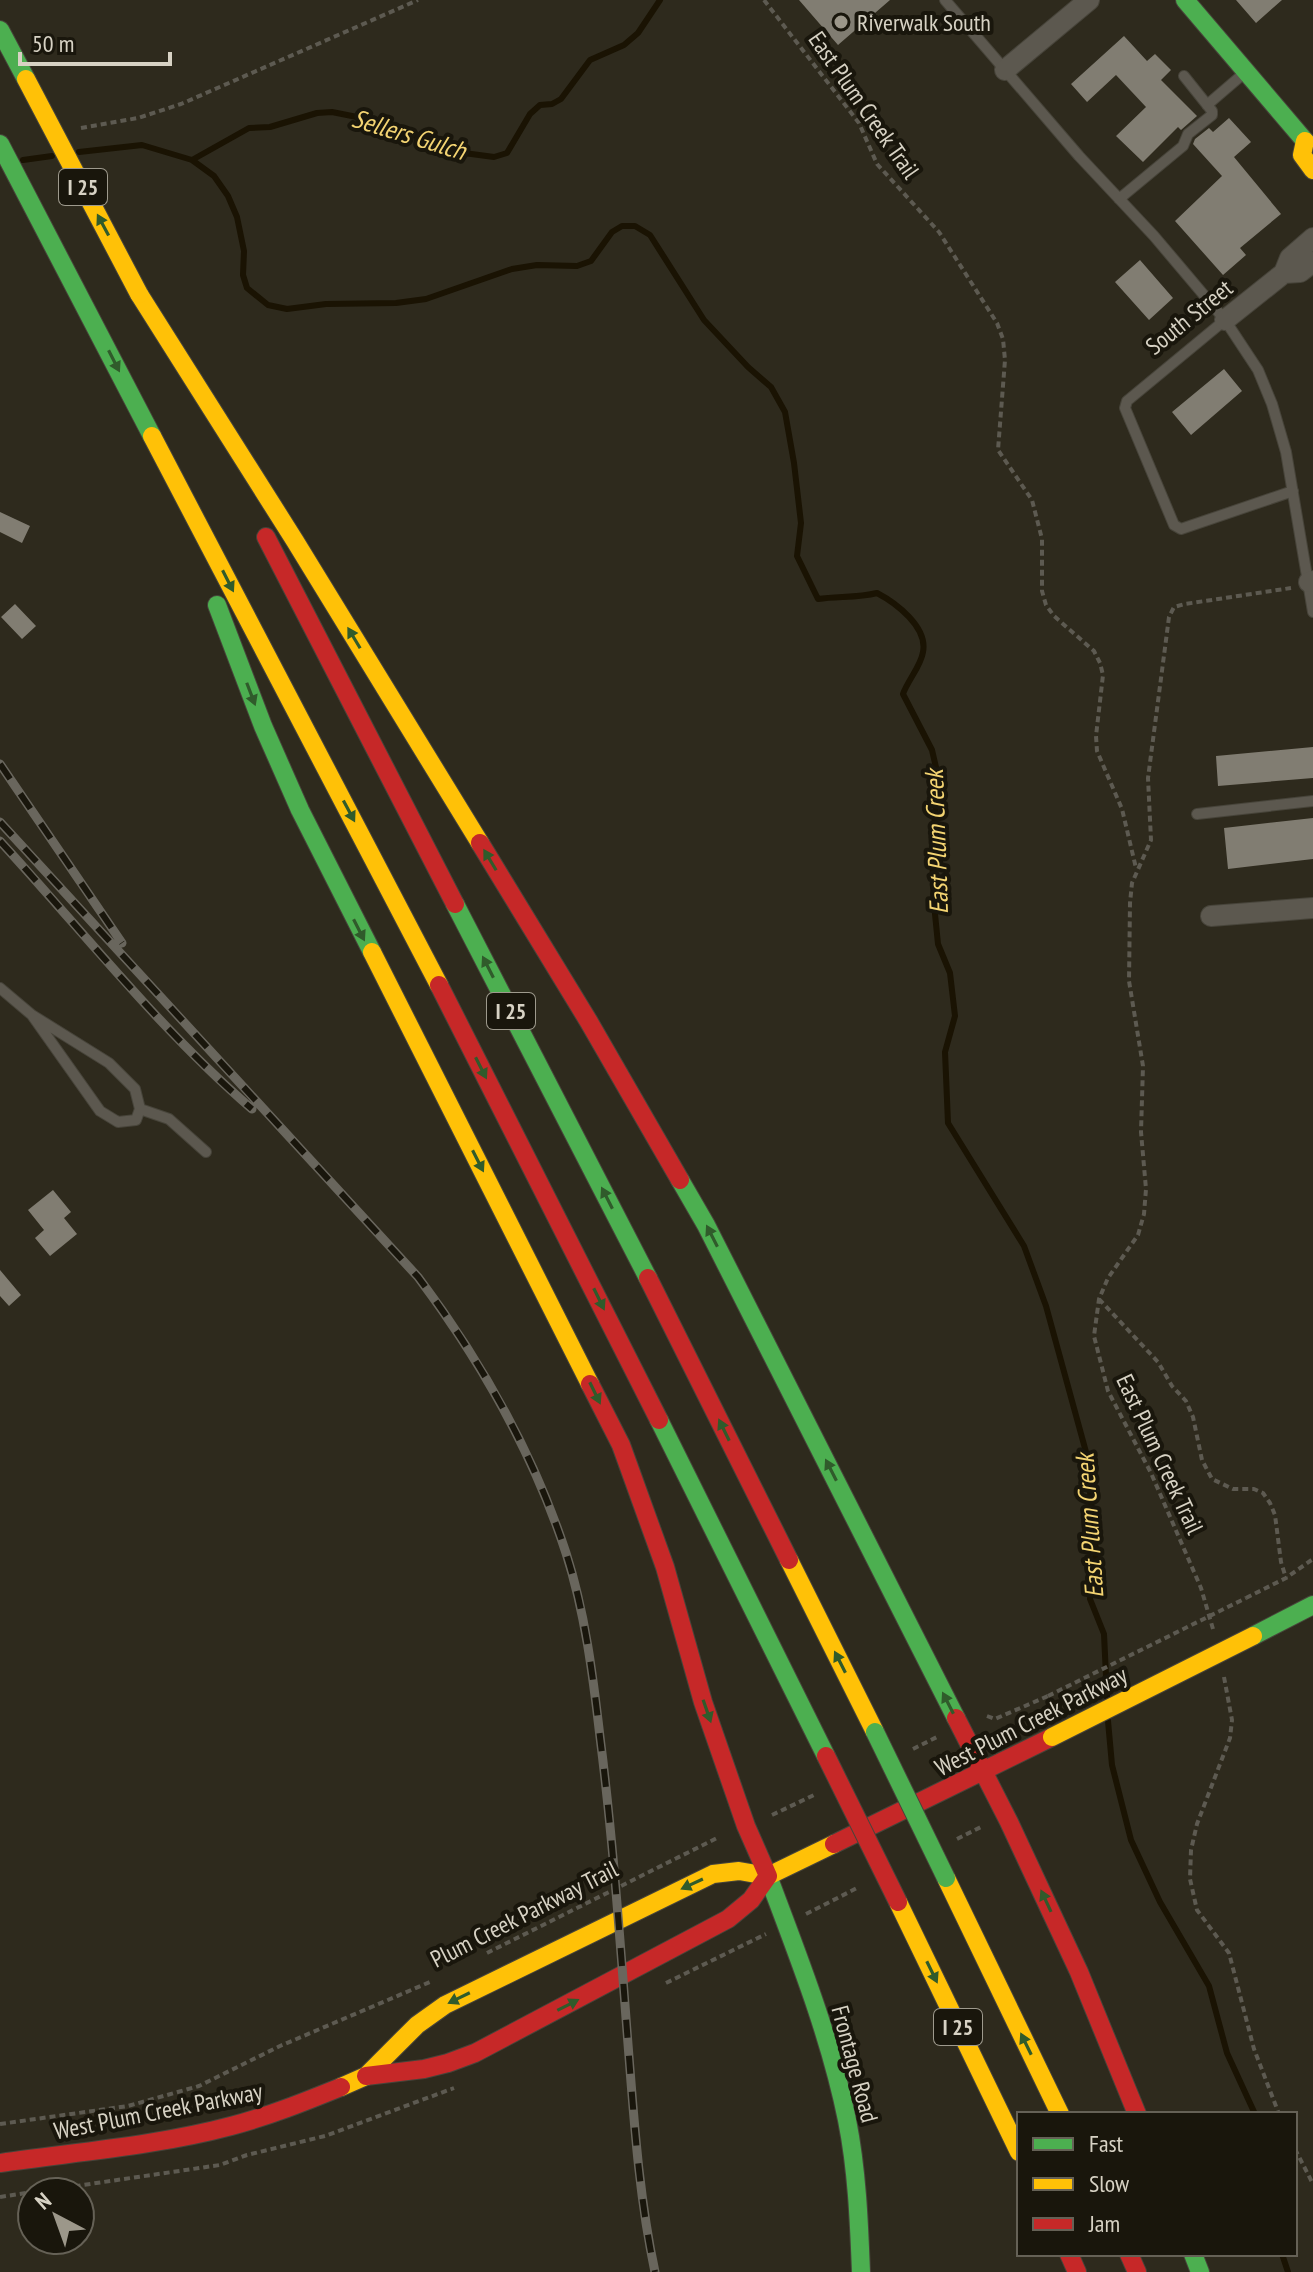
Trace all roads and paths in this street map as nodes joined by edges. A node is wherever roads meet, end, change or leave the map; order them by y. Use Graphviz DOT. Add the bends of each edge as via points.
graph roads {
  1 [pos="418,0"];
  2 [pos="764,0"];
  3 [pos="945,0"];
  4 [pos="1089,0"];
  5 [pos="1185,0"];
  6 [pos="0,30"];
  7 [pos="1005,70"];
  8 [pos="1247,70"];
  9 [pos="1184,76"];
  10 [pos="1207,105"];
  11 [pos="77,129"];
  12 [pos="1309,141"];
  13 [pos="0,144"];
  14 [pos="1313,170"];
  15 [pos="1119,199"];
  16 [pos="1313,238"];
  17 [pos="1313,262"];
  18 [pos="1284,273"];
  19 [pos="139,294"];
  20 [pos="1225,320"];
  21 [pos="140,413"];
  22 [pos="240,488"];
  23 [pos="1293,491"];
  24 [pos="254,515"];
  25 [pos="1311,581"];
  26 [pos="1313,612"];
  27 [pos="1313,801"];
  28 [pos="1197,814"];
  29 [pos="1137,871"];
  30 [pos="1313,908"];
  31 [pos="1211,916"];
  32 [pos="0,988"];
  33 [pos="32,1015"];
  34 [pos="140,1109"];
  35 [pos="206,1152"];
  36 [pos="1099,1299"];
  37 [pos="1313,1559"];
  38 [pos="1286,1578"];
  39 [pos="1313,1605"];
  40 [pos="1215,1635"];
  41 [pos="1224,1675"];
  42 [pos="959,1726"];
  43 [pos="901,1754"];
  44 [pos="984,1772"];
  45 [pos="816,1795"];
  46 [pos="746,1826"];
  47 [pos="768,1876"];
  48 [pos="474,1960"];
  49 [pos="432,1981"];
  50 [pos="366,2076"];
  51 [pos="1059,2112"];
  52 [pos="1136,2112"];
  53 [pos="1278,2112"];
  54 [pos="0,2124"];
  55 [pos="1017,2148"];
  56 [pos="1297,2153"];
  57 [pos="0,2163"];
  58 [pos="1313,2184"];
  59 [pos="861,2272"];
  1 -- 11 [label="path" via="181,104"];
  2 -- 29 [label="path, East Plum Creek Trail" via="859,123 877,164 939,232 997,323 1005,360 998,450 1032,500 1042,539 1046,605 1100,663 1097,751 1122,809"];
  3 -- 7 [label="lane"];
  4 -- 7 [label="street"];
  5 -- 8 [label="main road"];
  19 -- 6 [label="main road, I 25, one-way, bridge"];
  7 -- 15 [label="lane"];
  8 -- 10 [label="lane"];
  8 -- 12 [label="main road"];
  9 -- 10 [label="lane"];
  10 -- 15 [label="lane" via="1212,115 1188,134 1183,146"];
  12 -- 14 [label="main road" via="1302,155"];
  13 -- 21 [label="main road, I 25, one-way"];
  15 -- 20 [label="lane"];
  16 -- 18 [label="street, South Street" via="1290,258"];
  17 -- 18 [label="street, South Street" via="1300,272"];
  18 -- 20 [label="street, South Street"];
  19 -- 22 [label="main road, I 25"];
  42 -- 19 [label="main road, one-way" via="734,1278 635,1099"];
  20 -- 23 [label="lane" via="1258,370 1272,404"];
  20 -- 23 [label="lane, South Street" via="1125,408 1174,525 1181,529"];
  21 -- 46 [label="main road, Frontage Road, one-way" via="300,810 621,1445"];
  21 -- 55 [label="main road, I 25, one-way, bridge" via="571,1242"];
  23 -- 25 [label="lane"];
  51 -- 24 [label="main road, I 25, one-way, bridge" via="669,1318"];
  25 -- 26 [label="lane"];
  25 -- 29 [label="path" via="1174,607 1148,778 1151,840"];
  27 -- 28 [label="lane"];
  29 -- 36 [label="path, East Plum Creek Trail" via="1130,903 1129,981 1143,1066 1144,1214 1138,1235"];
  30 -- 31 [label="street"];
  32 -- 33 [label="lane"];
  33 -- 34 [label="lane" via="109,1063 135,1089"];
  33 -- 34 [label="lane" via="100,1111 118,1122 136,1120"];
  34 -- 35 [label="lane" via="169,1119"];
  36 -- 38 [label="path" via="1186,1401 1212,1479 1233,1489 1254,1489 1270,1503"];
  36 -- 40 [label="path, East Plum Creek Trail" via="1094,1336 1108,1391 1151,1473 1201,1588"];
  37 -- 38 [label="path"];
  38 -- 42 [label="path, bridge" via="1048,1696 995,1719 978,1713"];
  39 -- 44 [label="main road, West Plum Creek Parkway, bridge"];
  41 -- 53 [label="path" via="1230,1738 1197,1824 1190,1879 1197,1910 1229,1953 1254,2049"];
  42 -- 43 [label="path"];
  42 -- 44 [label="main road"];
  44 -- 47 [label="main road, West Plum Creek Parkway"];
  52 -- 44 [label="main road, one-way" via="1079,1972"];
  45 -- 46 [label="path, Plum Creek Parkway Trail"];
  46 -- 47 [label="main road, Frontage Road"];
  46 -- 48 [label="path, Plum Creek Parkway Trail"];
  50 -- 47 [label="main road, West Plum Creek Parkway, one-way" via="424,2069 475,2053 728,1919"];
  47 -- 50 [label="main road, West Plum Creek Parkway, one-way" via="713,1874 445,2005"];
  47 -- 59 [label="main road, Frontage Road" via="820,2021 847,2124"];
  49 -- 54 [label="path, Plum Creek Parkway Trail" via="199,2086 128,2106"];
  50 -- 57 [label="main road, West Plum Creek Parkway" via="228,2127"];
  56 -- 58 [label="path"];
}
